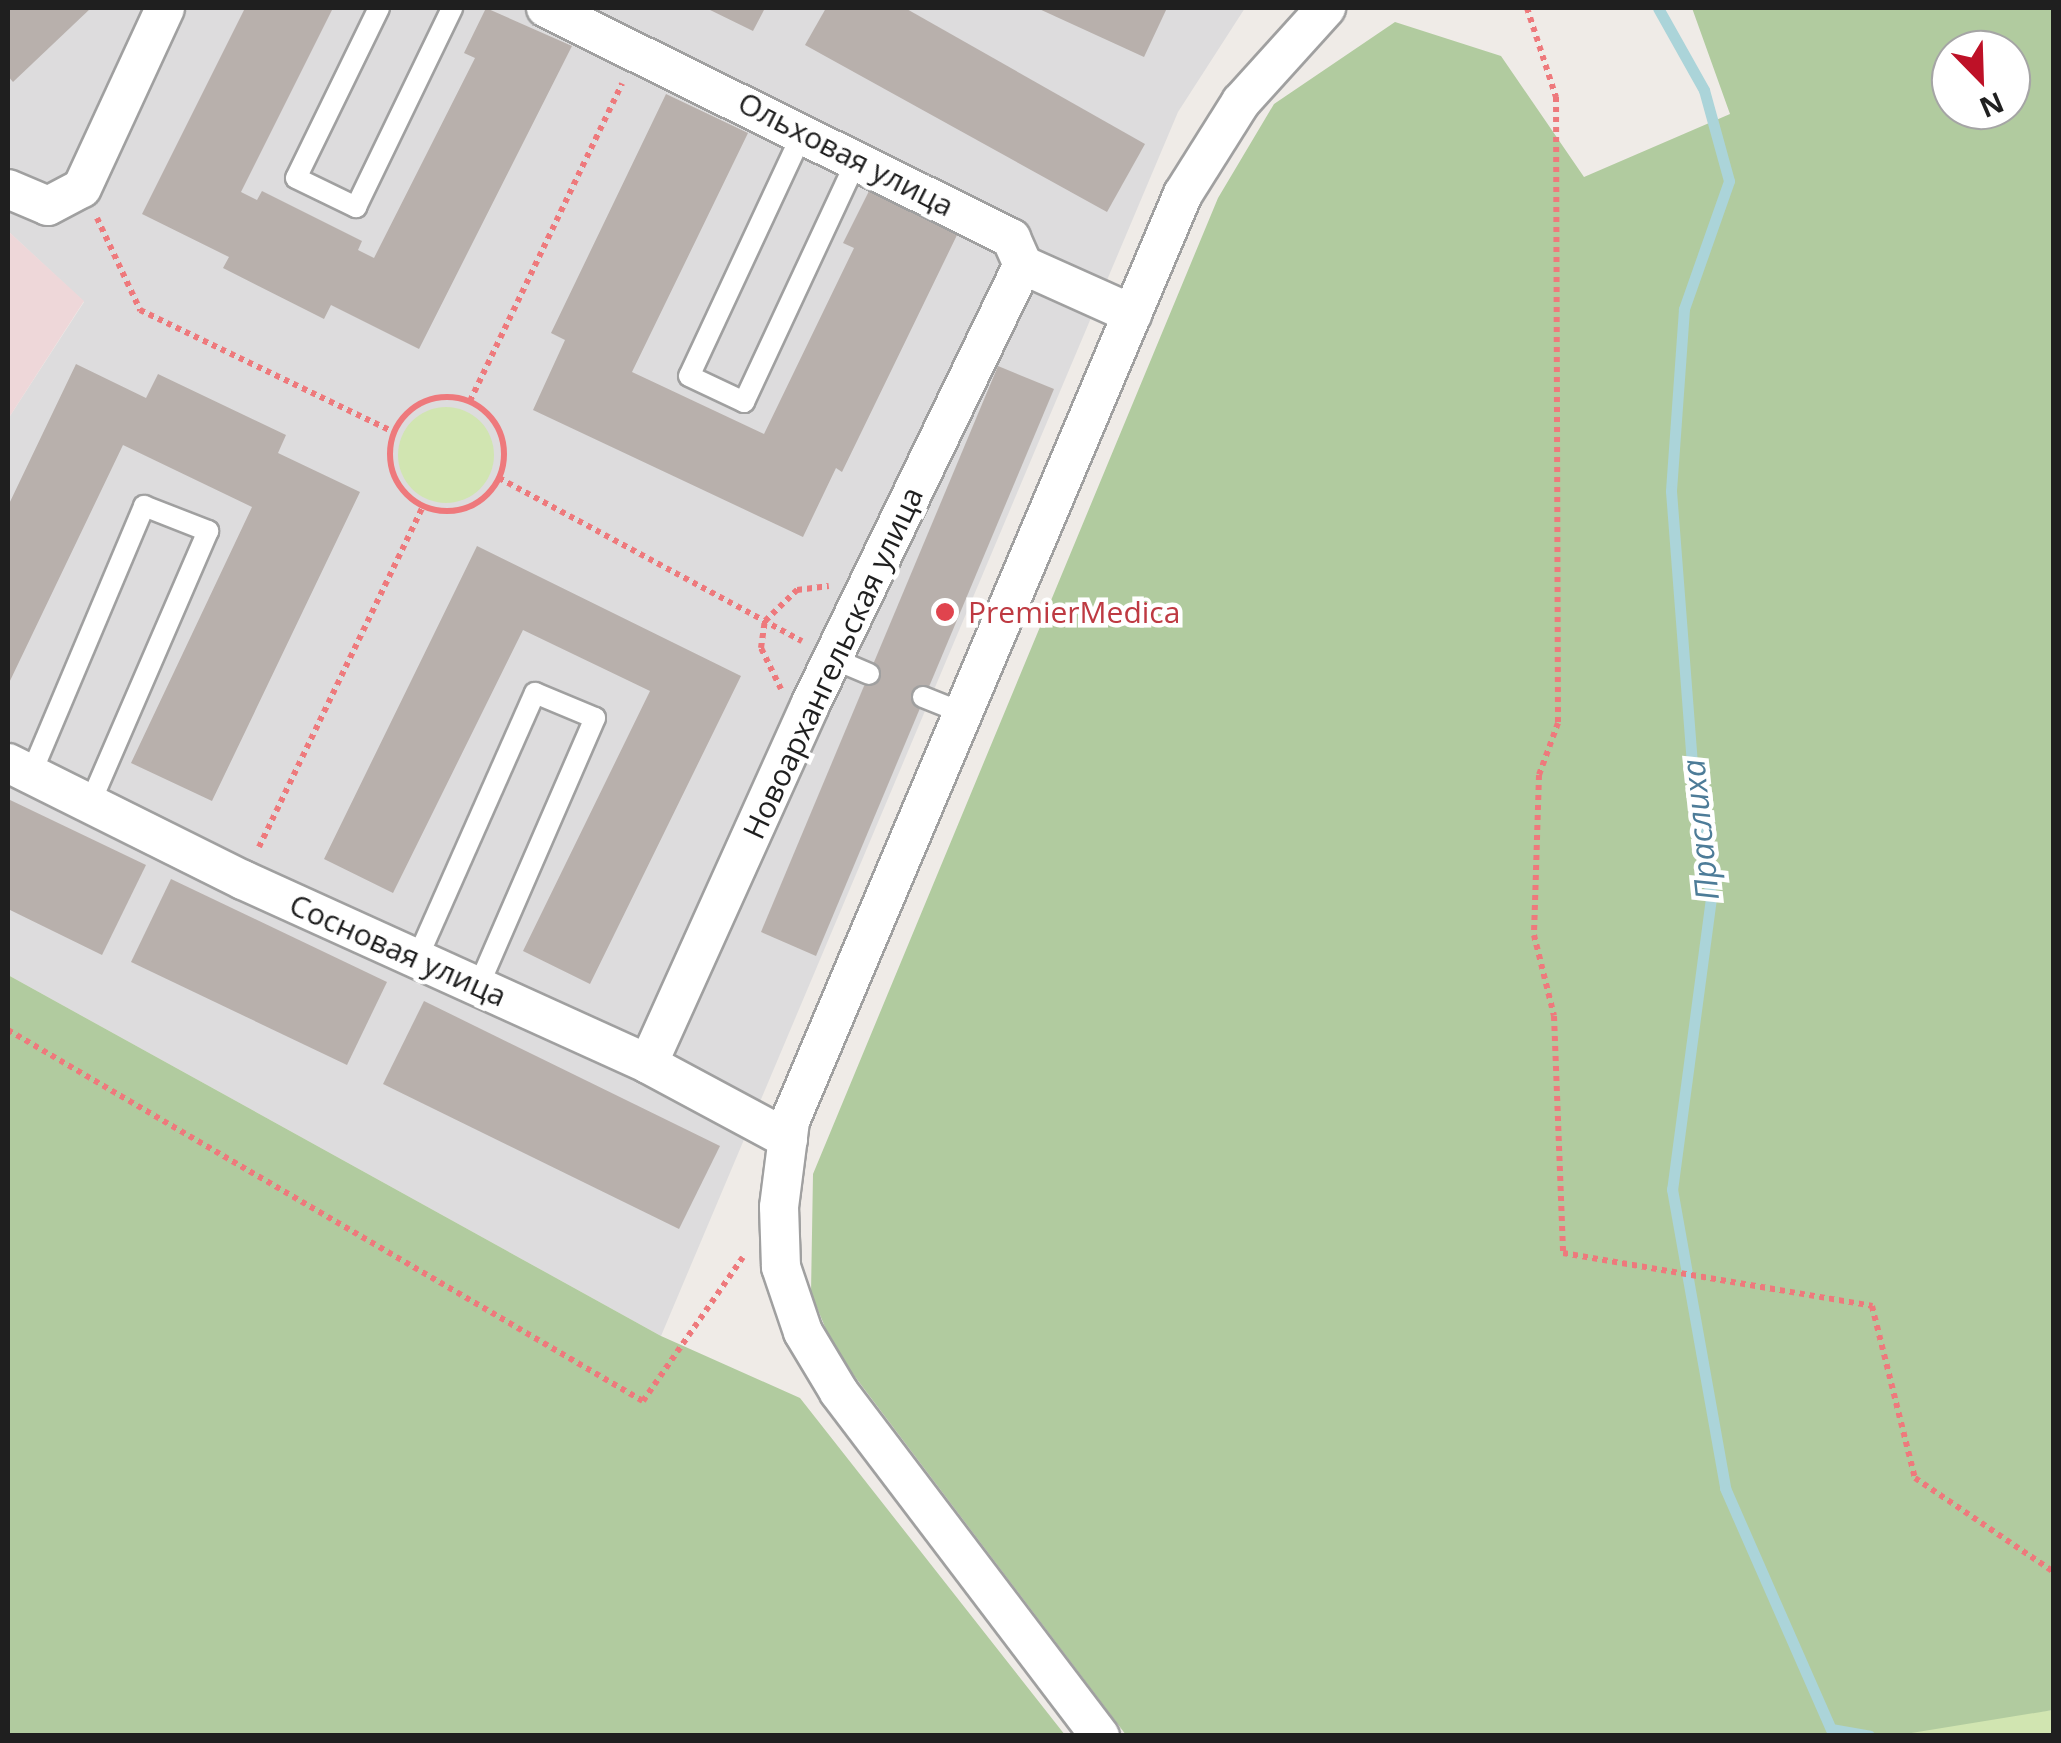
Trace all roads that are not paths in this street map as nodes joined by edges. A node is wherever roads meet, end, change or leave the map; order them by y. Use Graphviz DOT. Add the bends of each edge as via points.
graph roads {
  1 [pos="164,8"];
  2 [pos="379,8"];
  3 [pos="452,8"];
  4 [pos="546,8"];
  5 [pos="1312,12"];
  6 [pos="803,132"];
  7 [pos="857,160"];
  8 [pos="8,190"];
  9 [pos="1023,265"];
  10 [pos="1132,314"];
  11 [pos="834,659"];
  12 [pos="870,674"];
  13 [pos="924,697"];
  14 [pos="963,712"];
  15 [pos="19,769"];
  16 [pos="90,804"];
  17 [pos="416,958"];
  18 [pos="478,986"];
  19 [pos="648,1064"];
  20 [pos="788,1138"];
  21 [pos="1100,1736"];
  1 -- 8 [label="street" via="82,188 48,206 18,200"];
  2 -- 3 [label="lane" via="296,178 356,207"];
  4 -- 6 [label="street, Ольховая улица"];
  5 -- 10 [label="street" via="1241,102 1183,194"];
  6 -- 7 [label="street, Ольховая улица"];
  6 -- 7 [label="lane" via="689,376 744,402"];
  7 -- 9 [label="street, Ольховая улица" via="1012,238"];
  9 -- 10 [label="street, Ольховая улица"];
  9 -- 11 [label="street, Новоархангельская улица"];
  10 -- 14 [label="street"];
  11 -- 12 [label="lane"];
  11 -- 19 [label="street, Новоархангельская улица"];
  13 -- 14 [label="lane"];
  14 -- 20 [label="street"];
  15 -- 16 [label="street, Сосновая улица"];
  15 -- 16 [label="lane" via="144,506 208,532"];
  16 -- 17 [label="street, Сосновая улица"];
  17 -- 18 [label="street, Сосновая улица"];
  17 -- 18 [label="lane" via="535,692 595,718"];
  18 -- 19 [label="street, Сосновая улица"];
  19 -- 20 [label="street, Сосновая улица"];
  20 -- 21 [label="street" via="778,1207 782,1268 803,1332 839,1392"];
}
